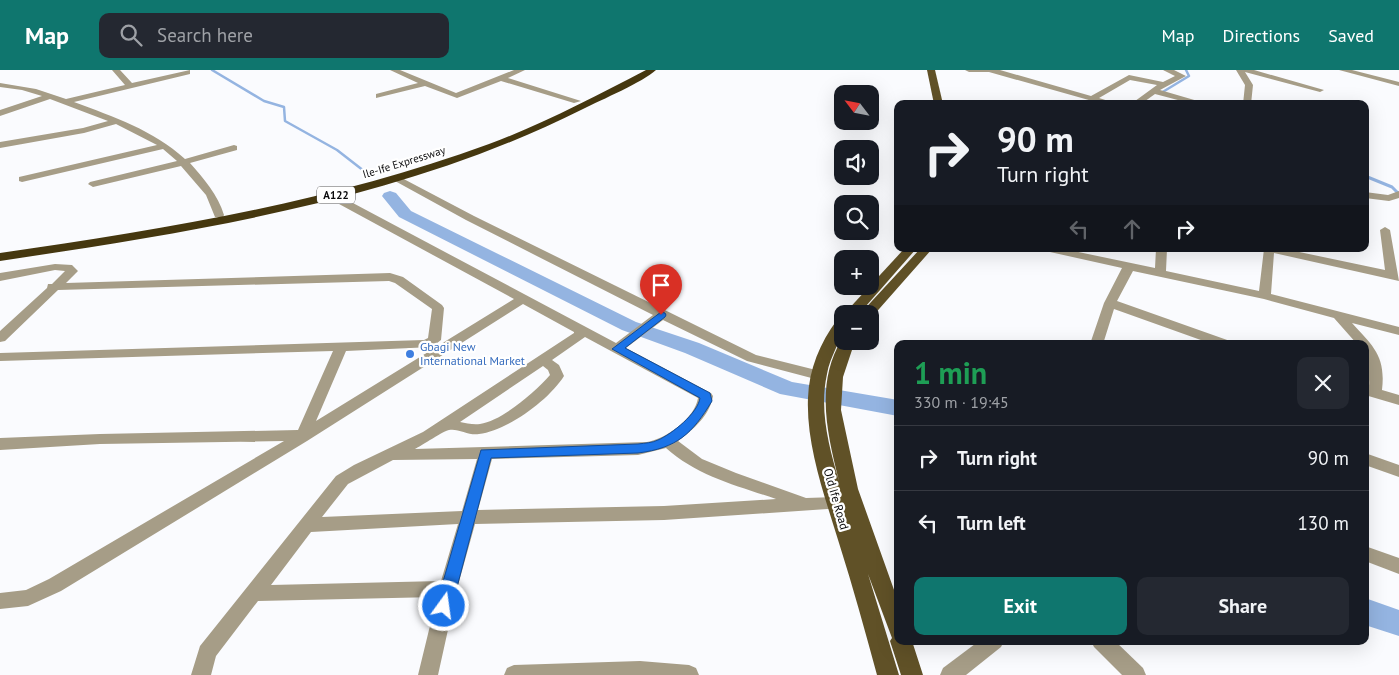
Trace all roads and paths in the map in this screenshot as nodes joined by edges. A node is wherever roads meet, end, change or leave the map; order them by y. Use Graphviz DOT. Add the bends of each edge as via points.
graph roads {
  1 [pos="116,70"];
  2 [pos="394,70"];
  3 [pos="521,70"];
  4 [pos="640,70"];
  5 [pos="652,70"];
  6 [pos="923,70"];
  7 [pos="932,70"];
  8 [pos="969,70"];
  9 [pos="987,70"];
  10 [pos="992,70"];
  11 [pos="1166,70"];
  12 [pos="1240,70"];
  13 [pos="1245,70"];
  14 [pos="1343,70"];
  15 [pos="187,72"];
  16 [pos="503,78"];
  17 [pos="425,84"];
  18 [pos="1164,84"];
  19 [pos="1399,84"];
  20 [pos="0,85"];
  21 [pos="130,86"];
  22 [pos="1320,90"];
  23 [pos="1153,91"];
  24 [pos="50,96"];
  25 [pos="379,96"];
  26 [pos="1093,98"];
  27 [pos="929,100"];
  28 [pos="939,100"];
  29 [pos="1100,100"];
  30 [pos="1141,100"];
  31 [pos="1188,100"];
  32 [pos="1247,100"];
  33 [pos="577,101"];
  34 [pos="64,102"];
  35 [pos="0,113"];
  36 [pos="116,121"];
  37 [pos="0,145"];
  38 [pos="165,146"];
  39 [pos="234,148"];
  40 [pos="181,163"];
  41 [pos="22,179"];
  42 [pos="398,179"];
  43 [pos="93,184"];
  44 [pos="1399,194"];
  45 [pos="332,196"];
  46 [pos="1369,196"];
  47 [pos="219,215"];
  48 [pos="1385,230"];
  49 [pos="0,251"];
  50 [pos="907,252"];
  51 [pos="923,252"];
  52 [pos="1064,252"];
  53 [pos="1162,252"];
  54 [pos="1270,252"];
  55 [pos="1284,252"];
  56 [pos="0,258"];
  57 [pos="1129,266"];
  58 [pos="1160,273"];
  59 [pos="1395,276"];
  60 [pos="0,277"];
  61 [pos="52,287"];
  62 [pos="1265,296"];
  63 [pos="523,298"];
  64 [pos="1110,303"];
  65 [pos="859,305"];
  66 [pos="875,305"];
  67 [pos="659,316"];
  68 [pos="1339,316"];
  69 [pos="581,330"];
  70 [pos="1399,331"];
  71 [pos="0,338"];
  72 [pos="834,339"];
  73 [pos="1097,340"];
  74 [pos="1214,340"];
  75 [pos="1361,340"];
  76 [pos="437,346"];
  77 [pos="341,347"];
  78 [pos="619,347"];
  79 [pos="844,350"];
  80 [pos="1369,350"];
  81 [pos="0,357"];
  82 [pos="543,359"];
  83 [pos="1370,392"];
  84 [pos="824,396"];
  85 [pos="1399,400"];
  86 [pos="445,424"];
  87 [pos="303,436"];
  88 [pos="668,442"];
  89 [pos="0,444"];
  90 [pos="486,453"];
  91 [pos="391,455"];
  92 [pos="1369,460"];
  93 [pos="1399,471"];
  94 [pos="806,503"];
  95 [pos="836,503"];
  96 [pos="469,517"];
  97 [pos="306,525"];
  98 [pos="1369,555"];
  99 [pos="1399,566"];
  100 [pos="448,589"];
  101 [pos="253,592"];
  102 [pos="0,601"];
  103 [pos="894,620"];
  104 [pos="902,645"];
  105 [pos="989,645"];
  106 [pos="1105,645"];
  107 [pos="201,675"];
  108 [pos="428,675"];
  109 [pos="514,675"];
  110 [pos="689,675"];
  111 [pos="888,675"];
  112 [pos="912,675"];
  113 [pos="950,675"];
  114 [pos="1136,675"];
  1 -- 21 [label="street"];
  2 -- 17 [label="street"];
  3 -- 16 [label="street"];
  4 -- 33 [label="highway, Ile-Ife Expressway / A122"];
  5 -- 42 [label="highway, Ile-Ife Expressway / A122" via="534,130"];
  6 -- 27 [label="main road"];
  7 -- 28 [label="main road"];
  8 -- 9 [label="street"];
  10 -- 26 [label="street"];
  11 -- 18 [label="street" via="1182,76"];
  12 -- 32 [label="street" via="1249,86"];
  13 -- 22 [label="street"];
  14 -- 19 [label="street"];
  15 -- 21 [label="street"];
  16 -- 17 [label="street" via="457,96"];
  16 -- 33 [label="street"];
  17 -- 25 [label="street"];
  18 -- 23 [label="street"];
  18 -- 26 [label="street" via="1132,76"];
  20 -- 24 [label="street"];
  21 -- 34 [label="street"];
  23 -- 30 [label="street"];
  23 -- 31 [label="street"];
  24 -- 34 [label="street"];
  24 -- 35 [label="street"];
  26 -- 29 [label="street"];
  33 -- 47 [label="highway, Ile-Ife Expressway / A122" via="517,131 425,164 312,195"];
  34 -- 36 [label="street"];
  36 -- 37 [label="street"];
  36 -- 38 [label="street"];
  38 -- 40 [label="street"];
  38 -- 41 [label="street"];
  39 -- 40 [label="street"];
  40 -- 43 [label="street"];
  40 -- 47 [label="street" via="203,184"];
  42 -- 45 [label="highway, Ile-Ife Expressway / A122"];
  42 -- 67 [label="street"];
  44 -- 46 [label="street" via="1389,198"];
  45 -- 56 [label="highway, Ile-Ife Expressway / A122" via="154,234"];
  45 -- 63 [label="street"];
  47 -- 49 [label="highway, Ile-Ife Expressway / A122" via="144,230"];
  48 -- 59 [label="street"];
  50 -- 65 [label="main road"];
  51 -- 66 [label="main road"];
  52 -- 57 [label="street"];
  53 -- 58 [label="street"];
  54 -- 62 [label="street"];
  55 -- 59 [label="street"];
  57 -- 58 [label="street"];
  57 -- 64 [label="street"];
  58 -- 62 [label="street"];
  60 -- 61 [label="street" via="55,267 71,268 72,271"];
  61 -- 71 [label="street"];
  61 -- 76 [label="street" via="390,277 438,308 434,340"];
  62 -- 68 [label="street"];
  63 -- 69 [label="street"];
  63 -- 76 [label="street"];
  64 -- 73 [label="street"];
  64 -- 74 [label="street"];
  67 -- 78 [label="street"];
  67 -- 84 [label="street" via="752,358"];
  68 -- 70 [label="street"];
  68 -- 75 [label="street"];
  69 -- 78 [label="street"];
  69 -- 82 [label="street" via="580,335"];
  72 -- 84 [label="main road, Old Ife Road" via="827,350"];
  76 -- 77 [label="street"];
  76 -- 87 [label="street"];
  77 -- 81 [label="street"];
  77 -- 87 [label="street"];
  78 -- 88 [label="street" via="706,396 697,416"];
  79 -- 84 [label="main road, Old Ife Road" via="835,377"];
  80 -- 83 [label="street" via="1378,367"];
  82 -- 86 [label="street"];
  82 -- 86 [label="street" via="554,368 557,376 550,385 496,424 470,429"];
  83 -- 85 [label="street"];
  84 -- 95 [label="main road, Old Ife Road" via="823,454"];
  84 -- 103 [label="main road, Old Ife Road" via="853,503"];
  86 -- 91 [label="street"];
  87 -- 89 [label="street"];
  87 -- 102 [label="street" via="55,586 28,598"];
  88 -- 90 [label="street" via="638,449"];
  88 -- 94 [label="street" via="688,459 706,468"];
  90 -- 91 [label="street"];
  90 -- 96 [label="street"];
  91 -- 97 [label="street" via="342,480"];
  92 -- 93 [label="street"];
  94 -- 95 [label="street"];
  94 -- 96 [label="street" via="664,513"];
  95 -- 111 [label="main road, Old Ife Road"];
  96 -- 97 [label="street"];
  96 -- 100 [label="street"];
  97 -- 101 [label="street"];
  98 -- 99 [label="street"];
  100 -- 101 [label="street"];
  100 -- 108 [label="street"];
  101 -- 107 [label="street" via="207,652"];
  104 -- 112 [label="main road"];
  105 -- 113 [label="street"];
  106 -- 114 [label="street"];
  109 -- 110 [label="street" via="640,670"];
}
